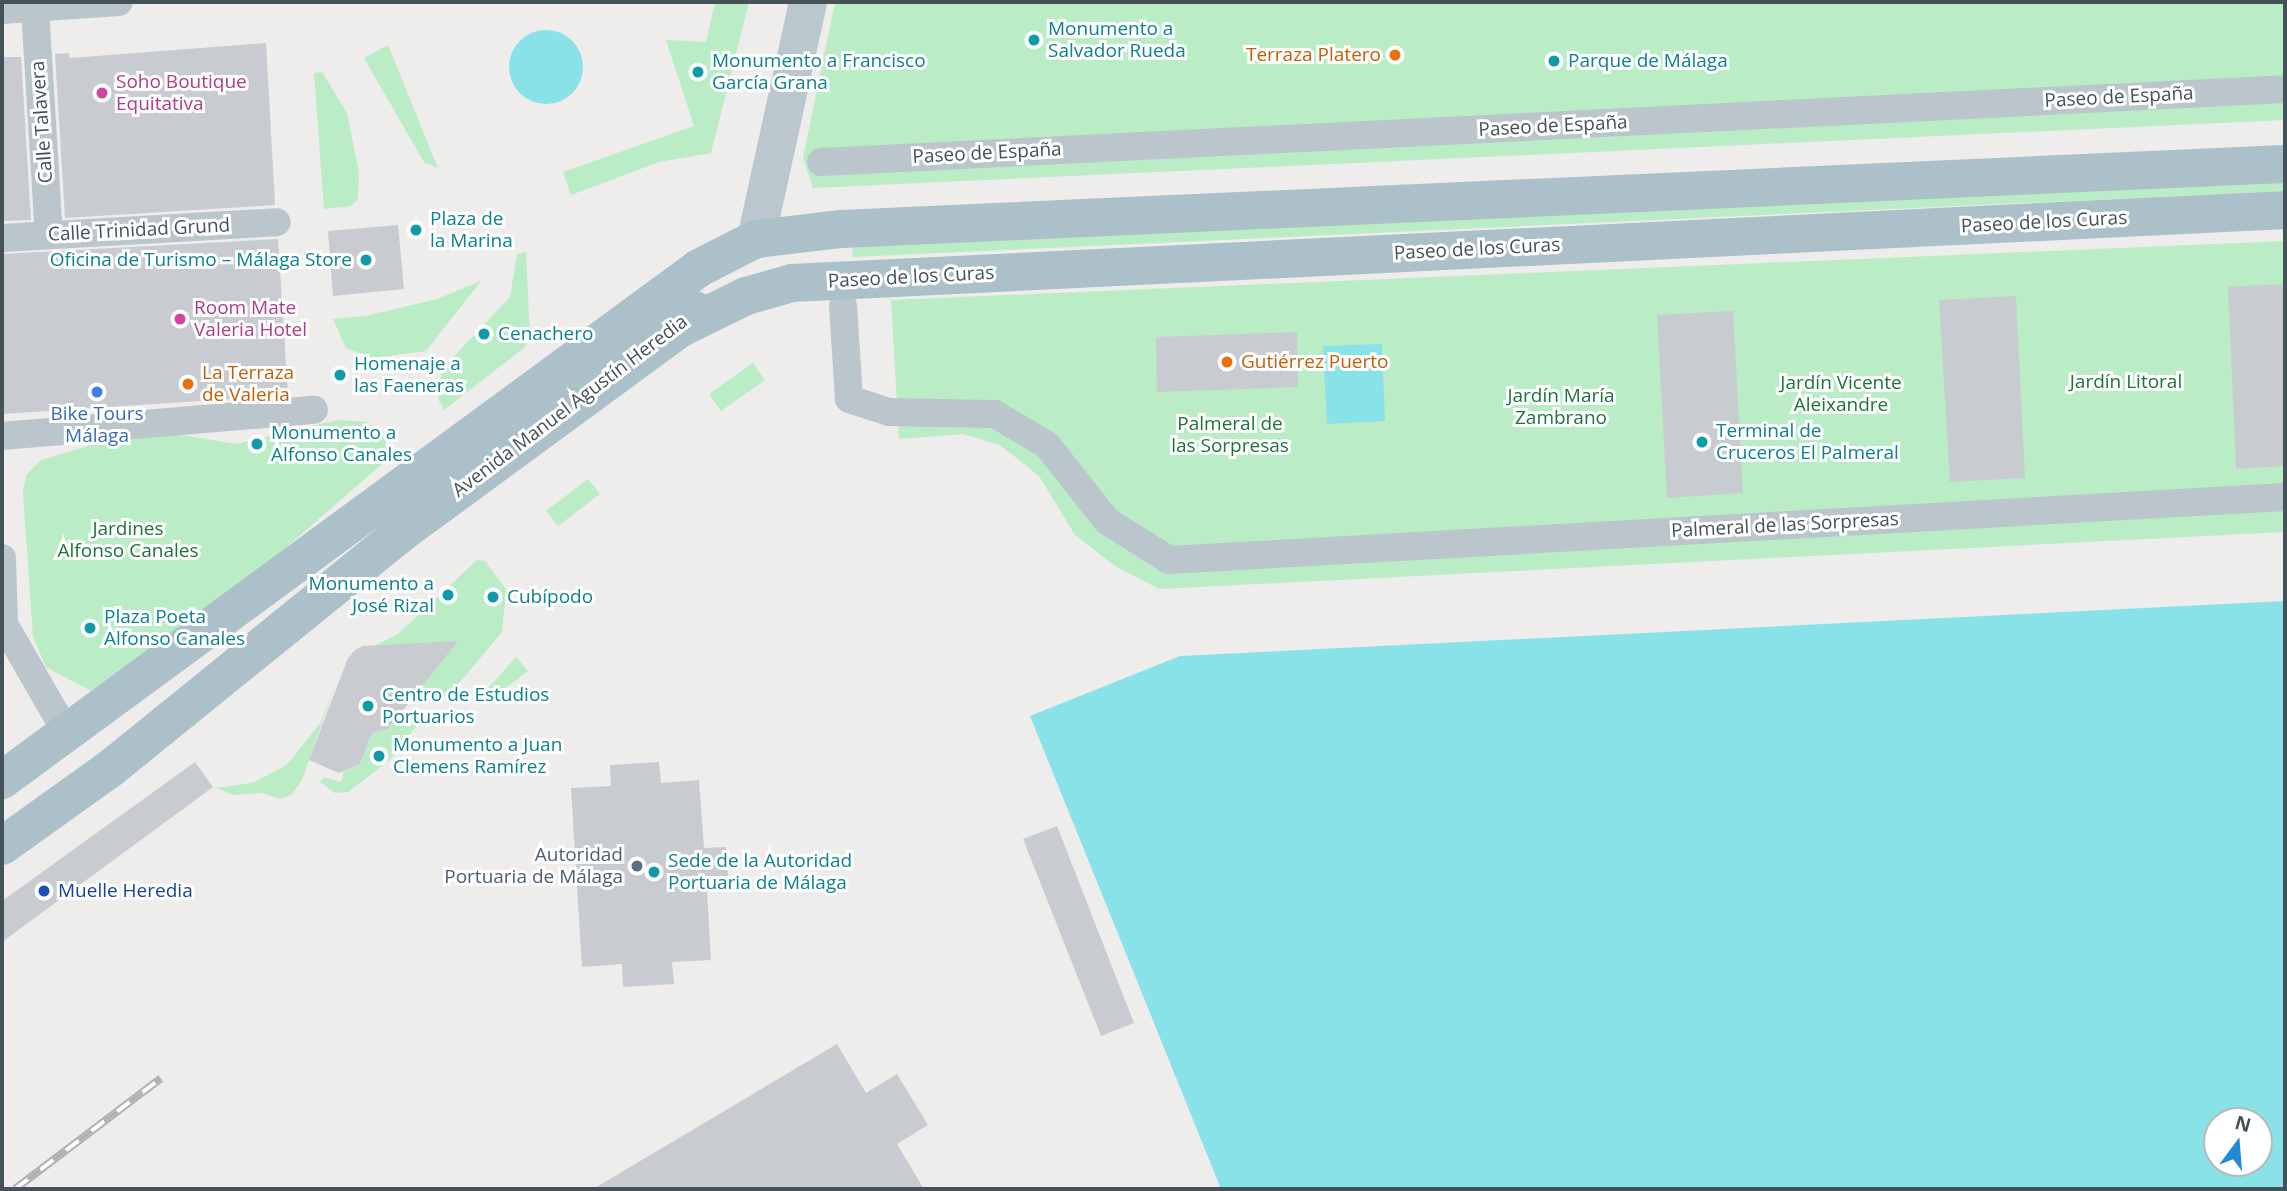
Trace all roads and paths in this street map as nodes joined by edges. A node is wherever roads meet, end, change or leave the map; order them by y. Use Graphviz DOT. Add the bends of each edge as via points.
graph roads {
  1 [pos="119,2"];
  2 [pos="808,2"];
  3 [pos="35,8"];
  4 [pos="2,10"];
  5 [pos="2285,89"];
  6 [pos="821,162"];
  7 [pos="2285,163"];
  8 [pos="2285,210"];
  9 [pos="277,222"];
  10 [pos="49,235"];
  11 [pos="2,238"];
  12 [pos="756,239"];
  13 [pos="843,306"];
  14 [pos="679,329"];
  15 [pos="314,410"];
  16 [pos="2,436"];
  17 [pos="2285,497"];
  18 [pos="2,574"];
  19 [pos="65,732"];
  20 [pos="2,780"];
  21 [pos="2,846"];
  1 -- 3 [label="street"];
  2 -- 12 [label="street"];
  3 -- 4 [label="street"];
  3 -- 10 [label="street, Calle Talavera"];
  5 -- 6 [label="street, Paseo de España"];
  7 -- 12 [label="main road" via="883,227"];
  8 -- 14 [label="main road, Paseo de los Curas" via="792,283 746,296"];
  9 -- 10 [label="street, Calle Trinidad Grund"];
  10 -- 11 [label="street, Calle Trinidad Grund"];
  12 -- 14 [label="main road, Avenida Manuel Agustín Heredia"];
  12 -- 19 [label="main road, Avenida Manuel Agustín Heredia" via="699,268"];
  13 -- 17 [label="street, Palmeral de las Sorpresas" via="849,399 888,412 995,414 1047,444 1107,522 1169,560"];
  14 -- 21 [label="main road, Avenida Manuel Agustín Heredia" via="454,493 111,768"];
  15 -- 16 [label="street"];
  18 -- 19 [label="street" via="4,624"];
  19 -- 20 [label="main road, Avenida Manuel Agustín Heredia"];
}
